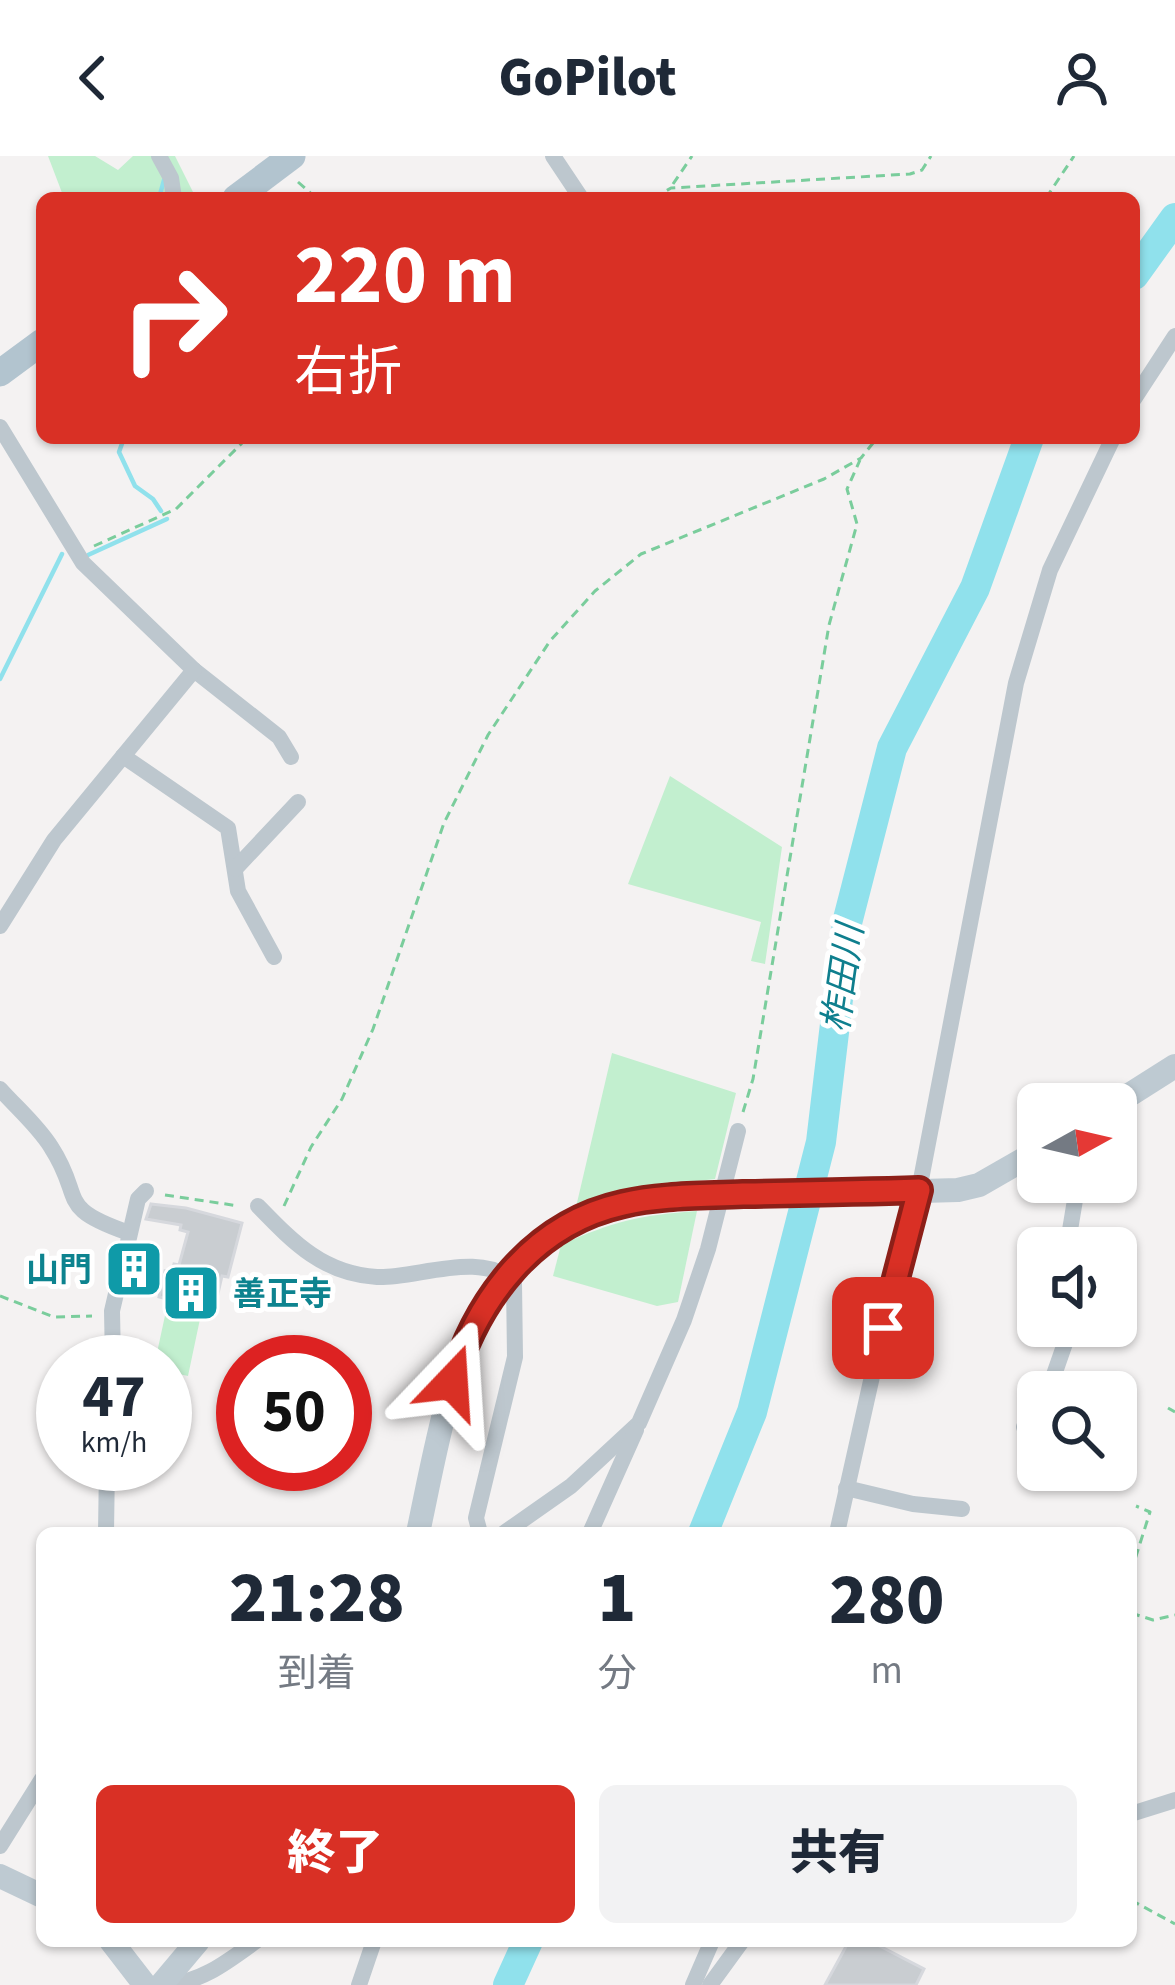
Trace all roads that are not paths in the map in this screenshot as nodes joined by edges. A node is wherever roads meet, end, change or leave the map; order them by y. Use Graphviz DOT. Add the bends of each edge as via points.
graph roads {
  1 [pos="159,156"];
  2 [pos="553,156"];
  3 [pos="284,162"];
  4 [pos="173,192"];
  5 [pos="244,192"];
  6 [pos="577,192"];
  7 [pos="1175,336"];
  8 [pos="36,346"];
  9 [pos="0,373"];
  10 [pos="1140,390"];
  11 [pos="0,427"];
  12 [pos="1110,444"];
  13 [pos="194,670"];
  14 [pos="123,756"];
  15 [pos="291,757"];
  16 [pos="298,802"];
  17 [pos="235,869"];
  18 [pos="0,926"];
  19 [pos="274,957"];
  20 [pos="1175,1066"];
  21 [pos="0,1089"];
  22 [pos="1137,1090"];
  23 [pos="738,1131"];
  24 [pos="1017,1163"];
  25 [pos="919,1190"];
  26 [pos="146,1191"];
  27 [pos="719,1195"];
  28 [pos="258,1207"];
  29 [pos="129,1232"];
  30 [pos="507,1275"];
  31 [pos="112,1335"];
  32 [pos="639,1423"];
  33 [pos="846,1488"];
  34 [pos="106,1491"];
  35 [pos="962,1509"];
  36 [pos="106,1527"];
  37 [pos="419,1527"];
  38 [pos="478,1527"];
  39 [pos="513,1527"];
  40 [pos="593,1527"];
  41 [pos="838,1527"];
  42 [pos="36,1789"];
  43 [pos="1175,1800"];
  44 [pos="1137,1812"];
  45 [pos="0,1846"];
  46 [pos="0,1876"];
  47 [pos="36,1893"];
  48 [pos="116,1947"];
  49 [pos="193,1947"];
  50 [pos="248,1947"];
  51 [pos="372,1947"];
  52 [pos="709,1947"];
  53 [pos="738,1947"];
  54 [pos="145,1985"];
  55 [pos="164,1985"];
  56 [pos="359,1985"];
  57 [pos="693,1985"];
  58 [pos="710,1985"];
  1 -- 4 [label="street"];
  2 -- 6 [label="street"];
  3 -- 5 [label="main road"];
  7 -- 10 [label="street"];
  8 -- 9 [label="main road"];
  11 -- 13 [label="street" via="76,552"];
  12 -- 25 [label="street" via="1050,570 1016,683"];
  13 -- 14 [label="street"];
  13 -- 15 [label="street" via="279,737"];
  14 -- 17 [label="street" via="227,828"];
  14 -- 18 [label="street"];
  16 -- 17 [label="street"];
  17 -- 19 [label="street" via="238,891"];
  20 -- 22 [label="main road"];
  21 -- 29 [label="street" via="50,1144 80,1209"];
  23 -- 27 [label="street"];
  24 -- 25 [label="main road" via="980,1185"];
  25 -- 27 [label="main road"];
  25 -- 33 [label="street"];
  26 -- 29 [label="street"];
  27 -- 30 [label="main road" via="623,1204 587,1216"];
  27 -- 32 [label="street" via="684,1321"];
  28 -- 30 [label="street" via="299,1250 374,1277 448,1267"];
  29 -- 31 [label="street"];
  30 -- 37 [label="main road" via="461,1352"];
  30 -- 38 [label="street" via="514,1283 515,1357"];
  32 -- 39 [label="street" via="572,1486"];
  32 -- 40 [label="street"];
  33 -- 35 [label="street"];
  33 -- 41 [label="street"];
  34 -- 36 [label="street"];
  42 -- 45 [label="street"];
  43 -- 44 [label="street"];
  46 -- 47 [label="main road"];
  48 -- 54 [label="main road"];
  49 -- 55 [label="main road"];
  50 -- 55 [label="street" via="188,1983"];
  51 -- 56 [label="street"];
  52 -- 57 [label="street"];
  53 -- 58 [label="street"];
}
